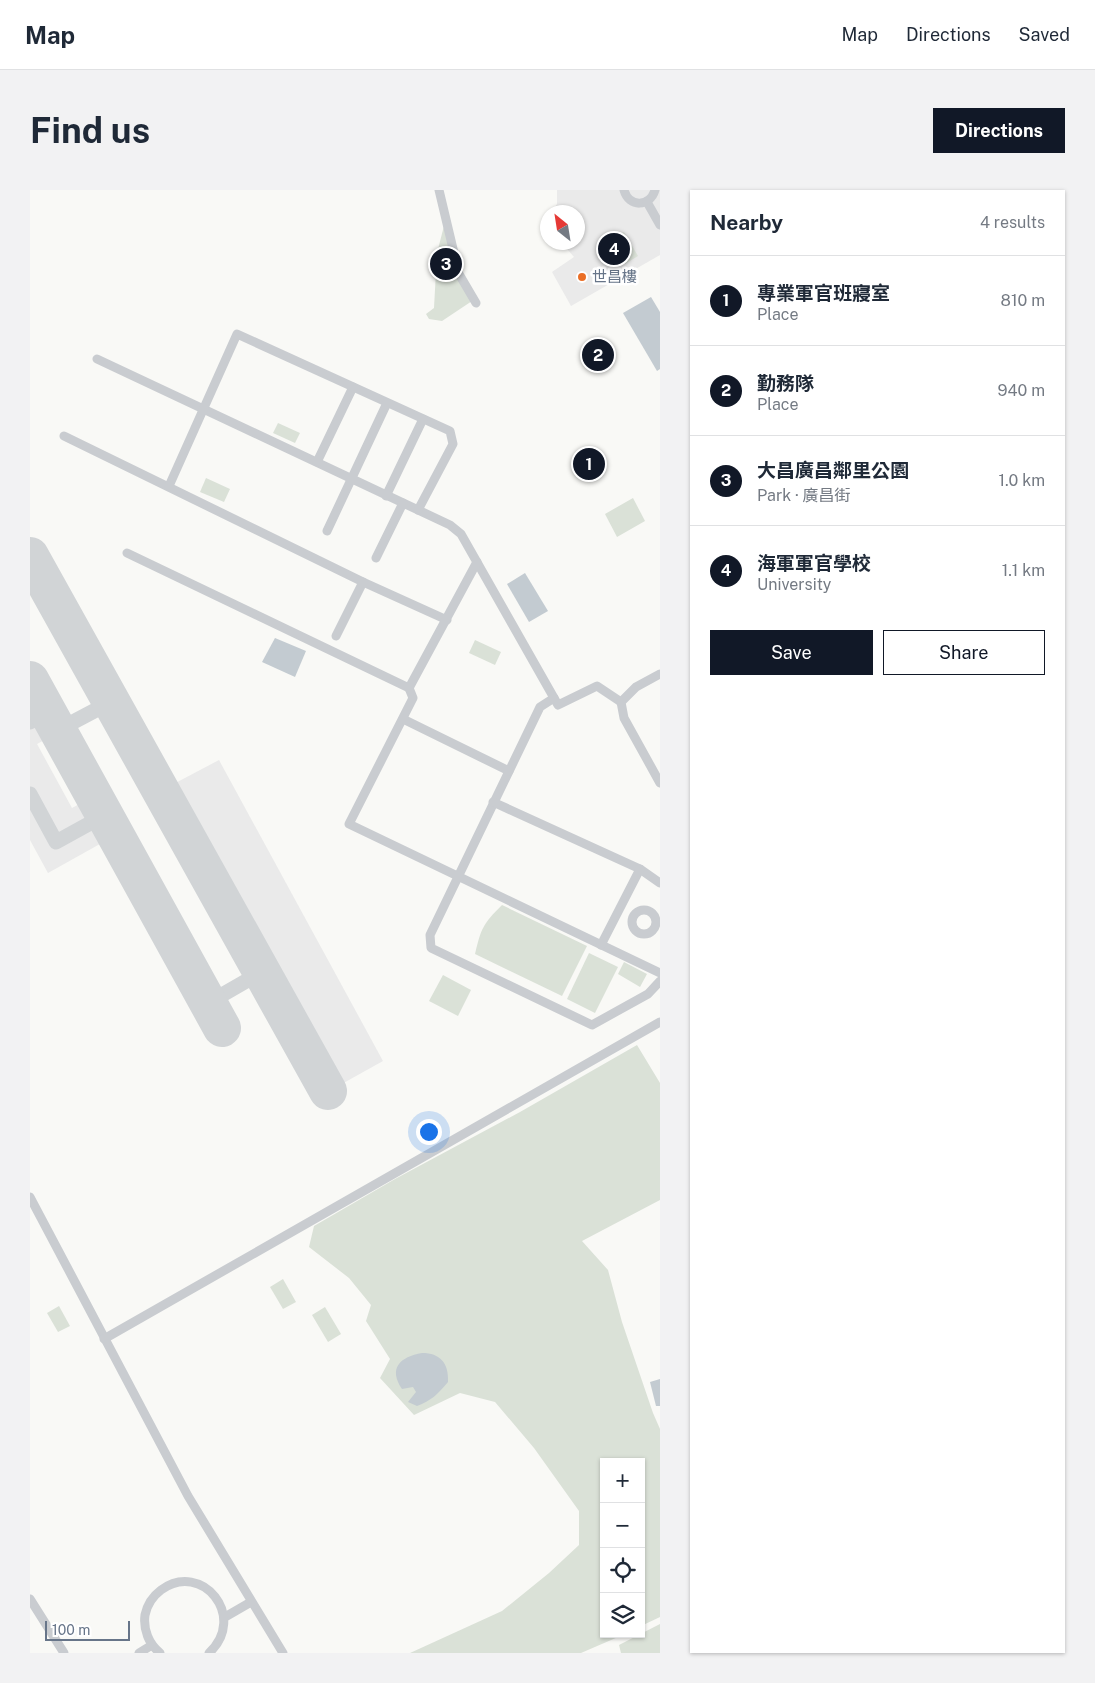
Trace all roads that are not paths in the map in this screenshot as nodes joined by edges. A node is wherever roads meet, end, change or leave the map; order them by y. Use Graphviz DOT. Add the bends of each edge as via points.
graph roads {
  1 [pos="439,190"];
  2 [pos="624,190"];
  3 [pos="655,190"];
  4 [pos="647,202"];
  5 [pos="660,225"];
  6 [pos="476,304"];
  7 [pos="97,359"];
  8 [pos="353,388"];
  9 [pos="387,403"];
  10 [pos="203,409"];
  11 [pos="423,419"];
  12 [pos="64,436"];
  13 [pos="317,462"];
  14 [pos="352,479"];
  15 [pos="169,486"];
  16 [pos="386,496"];
  17 [pos="403,503"];
  18 [pos="418,510"];
  19 [pos="327,531"];
  20 [pos="127,553"];
  21 [pos="376,558"];
  22 [pos="477,562"];
  23 [pos="363,582"];
  24 [pos="447,620"];
  25 [pos="336,636"];
  26 [pos="660,674"];
  27 [pos="408,688"];
  28 [pos="554,698"];
  29 [pos="621,702"];
  30 [pos="403,719"];
  31 [pos="509,771"];
  32 [pos="660,783"];
  33 [pos="493,802"];
  34 [pos="640,869"];
  35 [pos="459,877"];
  36 [pos="660,883"];
  37 [pos="619,911"];
  38 [pos="633,918"];
  39 [pos="658,921"];
  40 [pos="601,945"];
  41 [pos="660,973"];
  42 [pos="660,981"];
  43 [pos="660,1022"];
  44 [pos="30,1197"];
  45 [pos="104,1340"];
  46 [pos="30,1599"];
  47 [pos="251,1602"];
  48 [pos="224,1617"];
  49 [pos="152,1645"];
  50 [pos="62,1652"];
  51 [pos="139,1653"];
  52 [pos="160,1653"];
  53 [pos="209,1653"];
  54 [pos="283,1653"];
  1 -- 6 [label="street" via="460,274"];
  2 -- 4 [label="street" via="632,201"];
  3 -- 4 [label="street"];
  4 -- 5 [label="street"];
  7 -- 10 [label="street"];
  8 -- 9 [label="street"];
  8 -- 10 [label="street" via="237,334"];
  8 -- 13 [label="street"];
  9 -- 11 [label="street"];
  9 -- 14 [label="street"];
  10 -- 13 [label="street"];
  10 -- 15 [label="street"];
  11 -- 16 [label="street"];
  11 -- 18 [label="street" via="450,431 453,444"];
  12 -- 15 [label="street"];
  13 -- 14 [label="street"];
  14 -- 16 [label="street"];
  14 -- 19 [label="street"];
  15 -- 23 [label="street"];
  16 -- 17 [label="street"];
  17 -- 18 [label="street"];
  17 -- 21 [label="street"];
  18 -- 22 [label="street" via="461,534"];
  20 -- 27 [label="street"];
  22 -- 24 [label="street"];
  22 -- 28 [label="street"];
  23 -- 24 [label="street"];
  23 -- 25 [label="street"];
  24 -- 27 [label="street"];
  26 -- 29 [label="street" via="636,687"];
  27 -- 30 [label="street" via="413,698"];
  28 -- 29 [label="street" via="558,705 597,686"];
  28 -- 31 [label="street" via="540,707"];
  29 -- 32 [label="street" via="624,718"];
  30 -- 31 [label="street"];
  30 -- 35 [label="street" via="350,824"];
  31 -- 33 [label="street"];
  33 -- 34 [label="street"];
  33 -- 35 [label="street"];
  34 -- 36 [label="street"];
  34 -- 37 [label="street"];
  35 -- 40 [label="street"];
  35 -- 42 [label="street" via="430,935 431,948 592,1025 648,994"];
  37 -- 38 [label="street"];
  37 -- 40 [label="street"];
  38 -- 39 [label="street" via="642,909 650,910"];
  38 -- 39 [label="street" via="634,929 648,934"];
  40 -- 41 [label="street"];
  43 -- 45 [label="street"];
  44 -- 45 [label="street"];
  45 -- 47 [label="street" via="188,1496"];
  46 -- 50 [label="street"];
  47 -- 48 [label="street"];
  47 -- 54 [label="street"];
  48 -- 49 [label="street" via="222,1607 210,1590 193,1582 174,1583 157,1593 147,1609 145,1628"];
  48 -- 53 [label="street" via="223,1633"];
  49 -- 51 [label="street"];
  49 -- 52 [label="street"];
}
